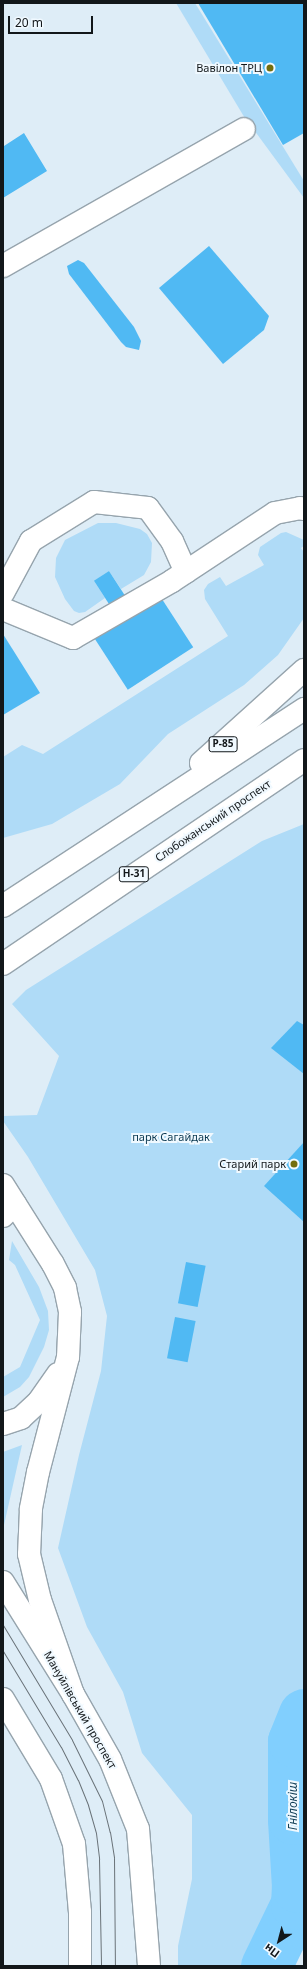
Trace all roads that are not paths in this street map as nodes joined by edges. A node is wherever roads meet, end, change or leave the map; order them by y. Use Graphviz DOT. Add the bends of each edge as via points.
graph roads {
  1 [pos="244,129"];
  2 [pos="3,266"];
  3 [pos="304,509"];
  4 [pos="186,572"];
  5 [pos="3,593"];
  6 [pos="3,609"];
  7 [pos="304,670"];
  8 [pos="304,709"];
  9 [pos="304,760"];
  10 [pos="304,776"];
  11 [pos="266,785"];
  12 [pos="142,816"];
  13 [pos="7,899"];
  14 [pos="3,964"];
  15 [pos="3,1185"];
  16 [pos="9,1210"];
  17 [pos="68,1357"];
  18 [pos="3,1424"];
  19 [pos="3,1582"];
  20 [pos="73,1694"];
  21 [pos="3,1699"];
  22 [pos="80,1966"];
  23 [pos="149,1966"];
  1 -- 2 [label="main road"];
  3 -- 4 [label="main road" via="275,513"];
  4 -- 5 [label="main road" via="172,541 148,508 94,502 31,541"];
  4 -- 6 [label="main road" via="73,638"];
  7 -- 12 [label="main road, Р-85"];
  8 -- 12 [label="main road"];
  9 -- 11 [label="main road, Слобожанський проспект / Н-31"];
  10 -- 11 [label="main road"];
  11 -- 14 [label="main road, Слобожанський проспект / Н-31"];
  12 -- 13 [label="main road"];
  15 -- 16 [label="main road"];
  16 -- 17 [label="main road" via="53,1264 65,1288 70,1312"];
  17 -- 18 [label="main road" via="39,1401 21,1418"];
  17 -- 20 [label="main road" via="35,1487 31,1509 29,1554 40,1600"];
  19 -- 20 [label="main road, Мануйлівський проспект"];
  20 -- 23 [label="main road, Мануйлівський проспект" via="110,1759 138,1829"];
  21 -- 22 [label="main road" via="51,1779 74,1844 80,1912"];
}
